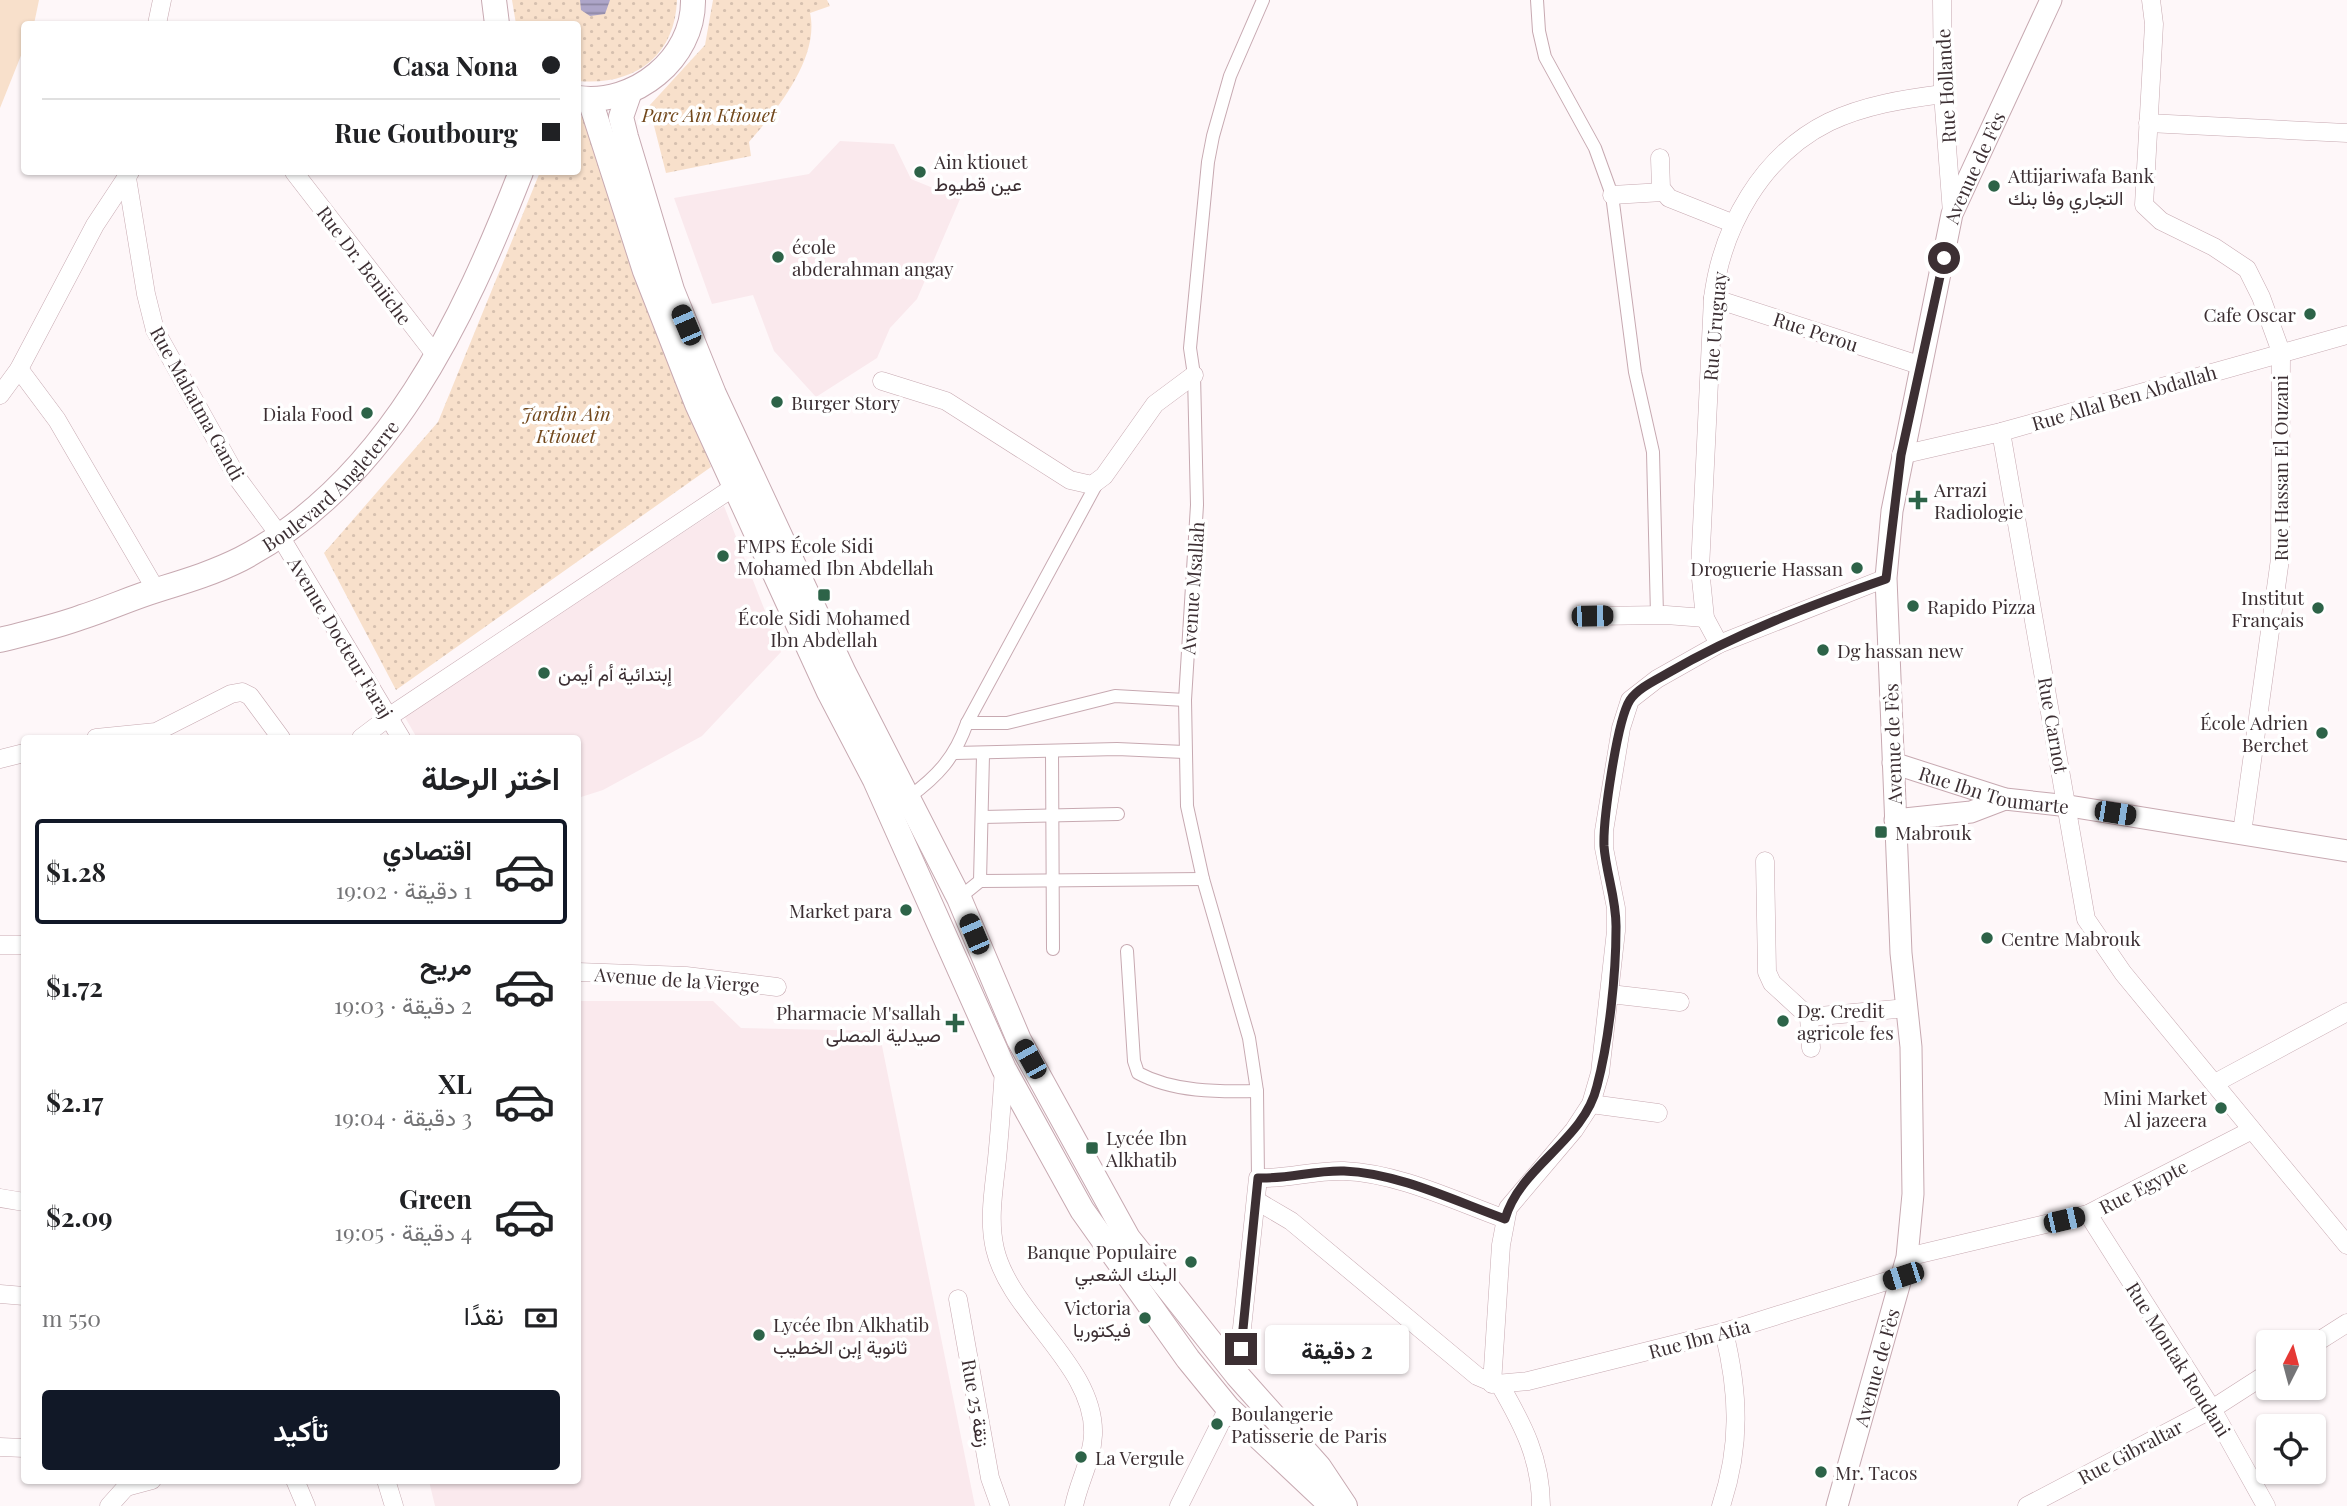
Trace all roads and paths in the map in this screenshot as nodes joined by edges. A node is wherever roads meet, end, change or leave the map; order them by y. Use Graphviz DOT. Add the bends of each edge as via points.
graph roads {
  1 [pos="162,0"];
  2 [pos="693,0"];
  3 [pos="1263,0"];
  4 [pos="1537,0"];
  5 [pos="1942,0"];
  6 [pos="2051,0"];
  7 [pos="2151,0"];
  8 [pos="158,21"];
  9 [pos="630,91"];
  10 [pos="1942,94"];
  11 [pos="584,99"];
  12 [pos="2148,123"];
  13 [pos="2347,133"];
  14 [pos="1660,158"];
  15 [pos="129,175"];
  16 [pos="296,175"];
  17 [pos="520,175"];
  18 [pos="1663,192"];
  19 [pos="1612,195"];
  20 [pos="1952,214"];
  21 [pos="1732,223"];
  22 [pos="1713,298"];
  23 [pos="2347,335"];
  24 [pos="2281,352"];
  25 [pos="437,358"];
  26 [pos="1919,365"];
  27 [pos="19,369"];
  28 [pos="1194,375"];
  29 [pos="882,381"];
  30 [pos="0,395"];
  31 [pos="2001,432"];
  32 [pos="1901,455"];
  33 [pos="1096,485"];
  34 [pos="734,487"];
  35 [pos="280,536"];
  36 [pos="1886,579"];
  37 [pos="156,590"];
  38 [pos="1657,615"];
  39 [pos="1592,616"];
  40 [pos="1705,618"];
  41 [pos="0,640"];
  42 [pos="1719,644"];
  43 [pos="1185,700"];
  44 [pos="390,716"];
  45 [pos="967,723"];
  46 [pos="132,735"];
  47 [pos="279,735"];
  48 [pos="365,735"];
  49 [pos="400,735"];
  50 [pos="1052,752"];
  51 [pos="1184,752"];
  52 [pos="21,754"];
  53 [pos="955,754"];
  54 [pos="984,755"];
  55 [pos="0,759"];
  56 [pos="1893,763"];
  57 [pos="909,797"];
  58 [pos="2005,799"];
  59 [pos="2069,806"];
  60 [pos="1118,814"];
  61 [pos="1052,816"];
  62 [pos="982,817"];
  63 [pos="1895,820"];
  64 [pos="2242,833"];
  65 [pos="2347,851"];
  66 [pos="1765,861"];
  67 [pos="1203,879"];
  68 [pos="981,881"];
  69 [pos="1053,881"];
  70 [pos="959,898"];
  71 [pos="0,945"];
  72 [pos="21,945"];
  73 [pos="1054,949"];
  74 [pos="1127,951"];
  75 [pos="581,972"];
  76 [pos="777,987"];
  77 [pos="1610,994"];
  78 [pos="1680,1002"];
  79 [pos="1907,1008"];
  80 [pos="2347,1012"];
  81 [pos="1809,1017"];
  82 [pos="1811,1048"];
  83 [pos="1004,1069"];
  84 [pos="2216,1083"];
  85 [pos="1257,1091"];
  86 [pos="1591,1104"];
  87 [pos="1658,1113"];
  88 [pos="2252,1130"];
  89 [pos="1258,1178"];
  90 [pos="0,1198"];
  91 [pos="1257,1201"];
  92 [pos="21,1202"];
  93 [pos="2088,1214"];
  94 [pos="1505,1219"];
  95 [pos="2347,1245"];
  96 [pos="1905,1267"];
  97 [pos="0,1294"];
  98 [pos="21,1296"];
  99 [pos="958,1299"];
  100 [pos="0,1307"];
  101 [pos="2347,1323"];
  102 [pos="1724,1332"];
  103 [pos="2326,1336"];
  104 [pos="1237,1375"];
  105 [pos="2256,1381"];
  106 [pos="1496,1384"];
  107 [pos="1228,1408"];
  108 [pos="2211,1409"];
  109 [pos="0,1447"];
  110 [pos="21,1448"];
  111 [pos="1312,1476"];
  112 [pos="127,1484"];
  113 [pos="297,1484"];
  114 [pos="387,1484"];
  115 [pos="2055,1499"];
  116 [pos="109,1506"];
  117 [pos="306,1506"];
  118 [pos="394,1506"];
  119 [pos="1000,1506"];
  120 [pos="1074,1506"];
  121 [pos="1179,1506"];
  122 [pos="1319,1506"];
  123 [pos="1332,1506"];
  124 [pos="1345,1506"];
  125 [pos="1364,1506"];
  126 [pos="1541,1506"];
  127 [pos="1721,1506"];
  128 [pos="1838,1506"];
  129 [pos="2027,1506"];
  130 [pos="2266,1506"];
  1 -- 8 [label="street"];
  2 -- 9 [label="main road" via="687,32 674,57 654,78"];
  3 -- 28 [label="street, Avenue Msallah" via="1230,76 1208,162 1190,348"];
  4 -- 19 [label="street" via="1545,57 1595,148"];
  5 -- 10 [label="street, Rue Hollande"];
  6 -- 20 [label="street, Avenue de Fès"];
  7 -- 12 [label="street" via="2154,24"];
  9 -- 11 [label="main road" via="611,98"];
  9 -- 57 [label="main road" via="621,117 671,290 732,434 844,673"];
  10 -- 20 [label="street, Rue Hollande"];
  10 -- 21 [label="street, Rue Uruguay" via="1879,104 1816,129 1776,163"];
  11 -- 34 [label="main road" via="664,325"];
  12 -- 13 [label="street"];
  12 -- 24 [label="street" via="2145,208 2247,268"];
  14 -- 18 [label="street"];
  15 -- 27 [label="street" via="95,225"];
  15 -- 35 [label="street, Rue Mahatma Gandi" via="155,330 238,479"];
  16 -- 25 [label="street, Rue Dr. Beniiche"];
  17 -- 25 [label="main road, Boulevard Angleterre" via="478,278"];
  18 -- 19 [label="street"];
  18 -- 21 [label="street" via="1674,201"];
  19 -- 38 [label="street" via="1634,372 1653,452"];
  20 -- 26 [label="street, Avenue de Fès"];
  21 -- 22 [label="street, Rue Uruguay"];
  22 -- 26 [label="street, Rue Perou"];
  22 -- 40 [label="street, Rue Uruguay" via="1700,538"];
  23 -- 24 [label="street, Rue Allal Ben Abdallah"];
  24 -- 31 [label="street, Rue Allal Ben Abdallah"];
  24 -- 64 [label="street, Rue Hassan El Ouzani" via="2280,559"];
  25 -- 35 [label="main road, Boulevard Angleterre" via="359,464"];
  26 -- 32 [label="street, Avenue de Fès"];
  27 -- 30 [label="street"];
  27 -- 37 [label="street" via="57,420"];
  28 -- 33 [label="street" via="1155,404"];
  28 -- 43 [label="street, Avenue Msallah" via="1197,505"];
  29 -- 33 [label="street" via="946,401 1070,480"];
  31 -- 32 [label="street, Rue Allal Ben Abdallah"];
  31 -- 59 [label="street, Rue Carnot"];
  32 -- 36 [label="street, Avenue de Fès"];
  33 -- 45 [label="street"];
  34 -- 44 [label="street"];
  34 -- 83 [label="main road" via="829,692 876,780"];
  35 -- 37 [label="main road, Boulevard Angleterre" via="199,578"];
  35 -- 44 [label="street, Avenue Docteur Faraj"];
  36 -- 42 [label="street"];
  36 -- 56 [label="street, Avenue de Fès"];
  37 -- 41 [label="main road, Boulevard Angleterre"];
  38 -- 39 [label="street"];
  38 -- 40 [label="street"];
  40 -- 42 [label="street, Rue Uruguay"];
  42 -- 77 [label="street" via="1630,700 1621,728 1604,831 1616,908"];
  43 -- 45 [label="street" via="1115,696 1007,723"];
  43 -- 51 [label="street, Avenue Msallah"];
  44 -- 48 [label="street"];
  44 -- 49 [label="street, Avenue Docteur Faraj"];
  45 -- 53 [label="street"];
  46 -- 47 [label="street" via="156,733 242,692"];
  50 -- 51 [label="street"];
  50 -- 54 [label="street"];
  50 -- 61 [label="street"];
  51 -- 67 [label="street, Avenue Msallah" via="1187,806"];
  52 -- 55 [label="street"];
  53 -- 54 [label="street"];
  53 -- 57 [label="street" via="934,779"];
  54 -- 62 [label="street"];
  56 -- 58 [label="street, Rue Ibn Toumarte"];
  56 -- 63 [label="street, Avenue de Fès"];
  57 -- 70 [label="main road"];
  58 -- 59 [label="street, Rue Ibn Toumarte"];
  58 -- 63 [label="street" via="1971,812"];
  59 -- 64 [label="street, Rue Ibn Toumarte"];
  59 -- 84 [label="street, Rue Carnot" via="2082,906 2089,924 2123,973"];
  60 -- 61 [label="street"];
  61 -- 62 [label="street"];
  61 -- 69 [label="street"];
  62 -- 68 [label="street"];
  63 -- 79 [label="street, Avenue de Fès"];
  64 -- 65 [label="street, Rue Ibn Toumarte"];
  66 -- 81 [label="street" via="1767,972 1772,983"];
  67 -- 69 [label="street"];
  67 -- 85 [label="street, Avenue Msallah" via="1249,1038"];
  68 -- 69 [label="street"];
  68 -- 70 [label="street"];
  69 -- 73 [label="street"];
  70 -- 104 [label="main road" via="1019,1040 1128,1238"];
  71 -- 72 [label="street"];
  74 -- 85 [label="street" via="1138,1073 1201,1090"];
  75 -- 76 [label="street, Avenue de la Vierge" via="686,975"];
  77 -- 78 [label="street"];
  77 -- 86 [label="street" via="1600,1073"];
  79 -- 81 [label="street"];
  79 -- 96 [label="street, Avenue de Fès" via="1914,1136"];
  80 -- 84 [label="street"];
  81 -- 82 [label="street"];
  83 -- 107 [label="main road" via="1082,1210 1140,1295"];
  83 -- 120 [label="street" via="993,1240 1008,1279 1071,1370 1088,1405 1093,1424 1090,1457"];
  84 -- 88 [label="street, Rue Carnot"];
  85 -- 89 [label="street, Avenue Msallah"];
  86 -- 87 [label="street"];
  86 -- 94 [label="street" via="1516,1195"];
  88 -- 93 [label="street, Rue Egypte"];
  88 -- 95 [label="street, Rue Carnot"];
  89 -- 91 [label="street"];
  89 -- 94 [label="street" via="1353,1172 1421,1189"];
  90 -- 92 [label="street"];
  91 -- 104 [label="street"];
  91 -- 106 [label="street" via="1330,1251 1477,1376"];
  93 -- 96 [label="street, Rue Egypte"];
  93 -- 108 [label="street, Rue Montak Roudani"];
  94 -- 106 [label="street"];
  96 -- 102 [label="street, Rue Ibn Atia"];
  96 -- 128 [label="street, Avenue de Fès"];
  97 -- 98 [label="street"];
  97 -- 100 [label="street"];
  99 -- 119 [label="street, Rue 25 زنقة" via="990,1478"];
  101 -- 103 [label="street"];
  102 -- 106 [label="street, Rue Ibn Atia" via="1563,1373"];
  102 -- 127 [label="street" via="1736,1388 1737,1429"];
  104 -- 111 [label="main road"];
  105 -- 108 [label="street, Rue Gibraltar"];
  106 -- 126 [label="street" via="1534,1450"];
  107 -- 111 [label="main road"];
  107 -- 121 [label="street"];
  108 -- 115 [label="street, Rue Gibraltar"];
  108 -- 130 [label="street, Rue Montak Roudani"];
  109 -- 110 [label="street"];
  111 -- 122 [label="main road"];
  111 -- 123 [label="main road"];
  111 -- 124 [label="main road"];
  111 -- 125 [label="main road"];
  112 -- 116 [label="street"];
  113 -- 117 [label="street"];
  114 -- 118 [label="street"];
  115 -- 129 [label="street, Rue Gibraltar"];
}
